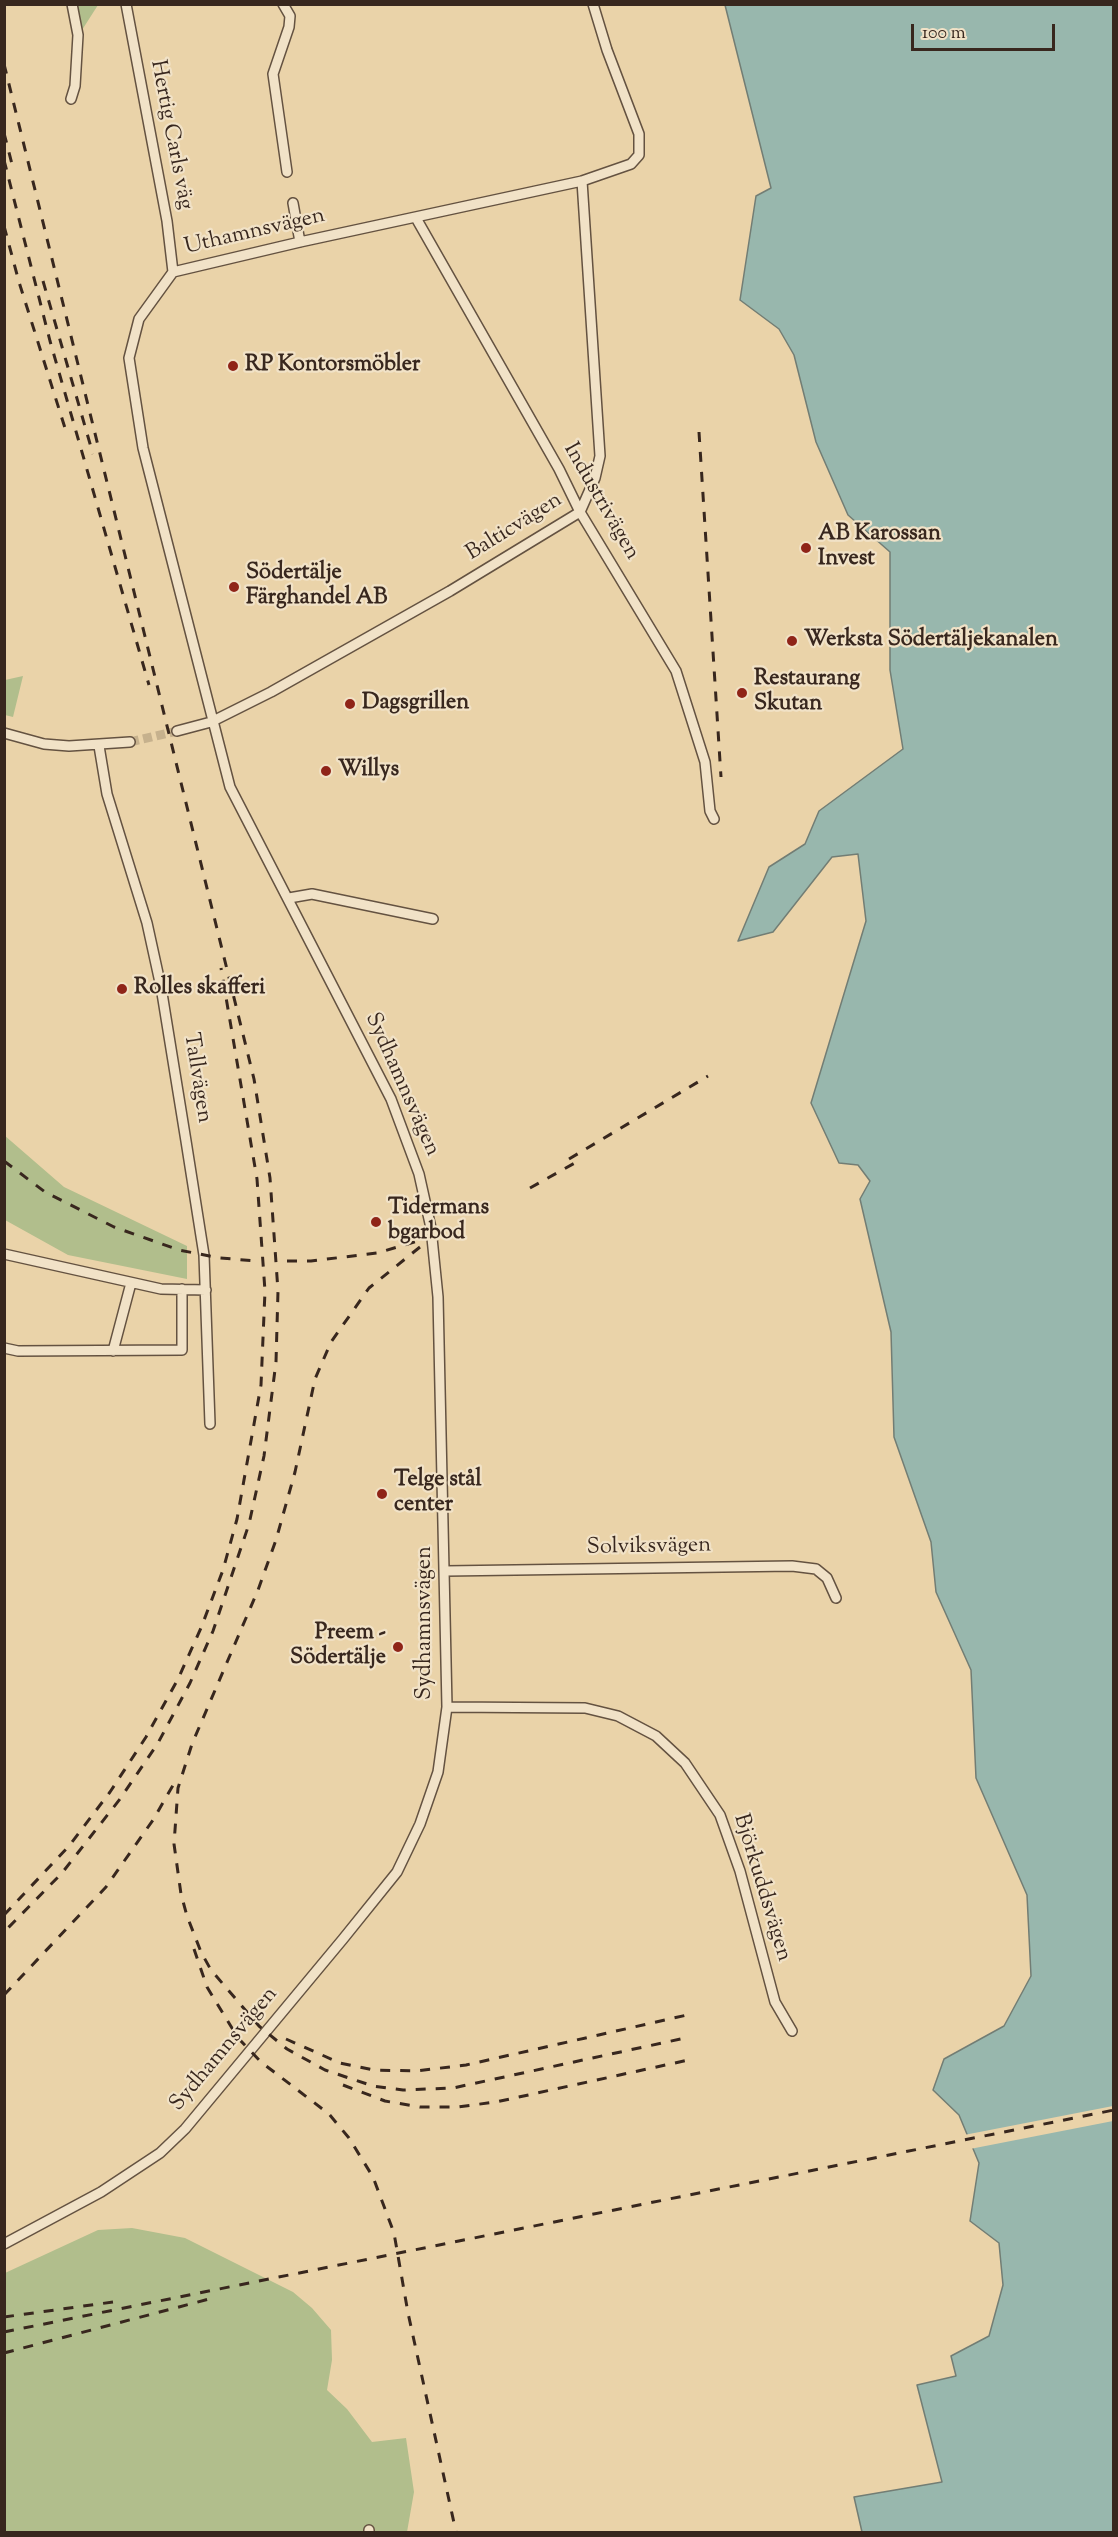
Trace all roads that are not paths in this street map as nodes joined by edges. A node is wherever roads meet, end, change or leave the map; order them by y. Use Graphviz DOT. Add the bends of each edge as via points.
graph roads {
  1 [pos="72,4"];
  2 [pos="126,4"];
  3 [pos="283,4"];
  4 [pos="593,4"];
  5 [pos="71,99"];
  6 [pos="287,172"];
  7 [pos="582,181"];
  8 [pos="293,202"];
  9 [pos="416,218"];
  10 [pos="300,242"];
  11 [pos="173,272"];
  12 [pos="580,512"];
  13 [pos="211,722"];
  14 [pos="177,731"];
  15 [pos="4,733"];
  16 [pos="130,742"];
  17 [pos="99,746"];
  18 [pos="714,819"];
  19 [pos="289,898"];
  20 [pos="433,919"];
  21 [pos="4,1254"];
  22 [pos="131,1283"];
  23 [pos="182,1290"];
  24 [pos="206,1290"];
  25 [pos="4,1348"];
  26 [pos="113,1350"];
  27 [pos="210,1424"];
  28 [pos="446,1571"];
  29 [pos="836,1598"];
  30 [pos="447,1707"];
  31 [pos="792,2031"];
  32 [pos="4,2244"];
  1 -- 5 [label="street" via="78,35"];
  2 -- 11 [label="street, Hertig Carls väg"];
  3 -- 6 [label="street" via="290,16 290,27 273,74"];
  4 -- 7 [label="street, Uthamnsvägen" via="639,134 639,155 631,164"];
  7 -- 9 [label="street, Uthamnsvägen"];
  7 -- 12 [label="street, Balticvägen" via="600,456"];
  8 -- 10 [label="street"];
  9 -- 10 [label="street, Uthamnsvägen"];
  9 -- 12 [label="street, Industrivägen"];
  10 -- 11 [label="street, Uthamnsvägen"];
  11 -- 13 [label="street, Uthamnsvägen" via="139,320 129,358 143,448"];
  12 -- 13 [label="street, Balticvägen" via="370,637"];
  12 -- 18 [label="street, Industrivägen" via="676,671 705,762"];
  13 -- 14 [label="street, Balticvägen"];
  13 -- 19 [label="street, Sydhamnsvägen" via="230,787"];
  15 -- 17 [label="street" via="44,744"];
  16 -- 17 [label="street"];
  17 -- 24 [label="street, Tallvägen" via="107,794 147,923 160,987 204,1255"];
  19 -- 20 [label="street" via="312,894"];
  19 -- 28 [label="street, Sydhamnsvägen" via="391,1100 419,1174 438,1297"];
  21 -- 22 [label="street"];
  22 -- 23 [label="street"];
  22 -- 26 [label="street"];
  23 -- 24 [label="street"];
  23 -- 26 [label="street" via="182,1350"];
  24 -- 27 [label="street, Tallvägen"];
  25 -- 26 [label="street" via="18,1352"];
  28 -- 29 [label="street, Solviksvägen" via="792,1566 816,1569 828,1578"];
  28 -- 30 [label="street, Sydhamnsvägen"];
  30 -- 31 [label="street, Björkuddsvägen" via="585,1708 607,1713 656,1736 685,1762 720,1815 740,1871 775,2002"];
  30 -- 32 [label="street, Sydhamnsvägen" via="438,1772 420,1824 397,1872 343,1939 185,2129 160,2153 101,2192"];
}
